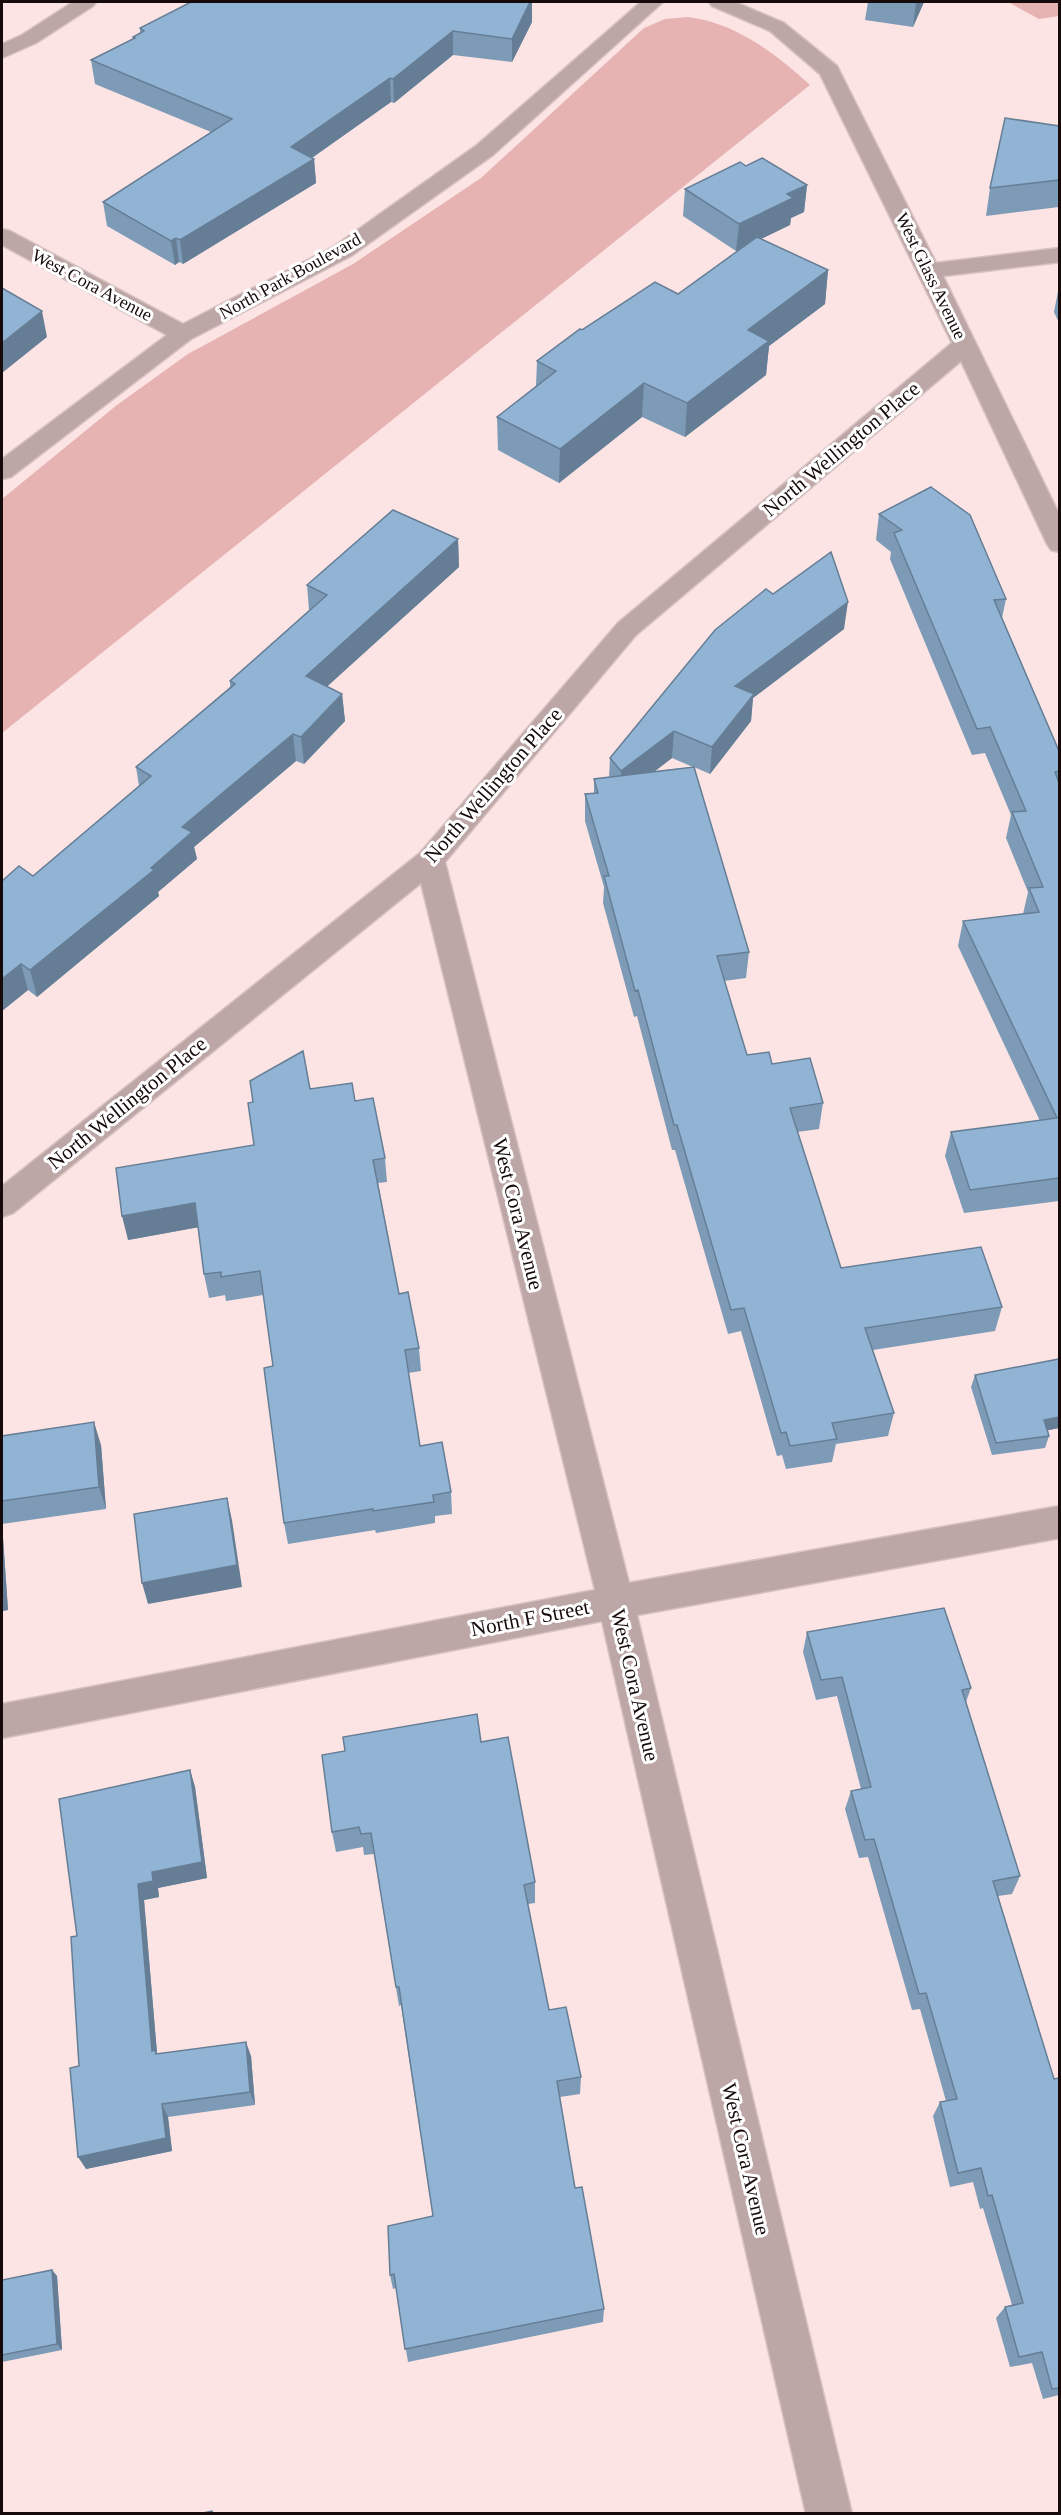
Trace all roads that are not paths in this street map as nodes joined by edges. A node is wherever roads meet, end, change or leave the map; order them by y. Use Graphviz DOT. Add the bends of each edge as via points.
graph roads {
  1 [pos="86,2"];
  2 [pos="653,2"];
  3 [pos="718,2"];
  4 [pos="2,52"];
  5 [pos="2,236"];
  6 [pos="1059,255"];
  7 [pos="928,271"];
  8 [pos="183,334"];
  9 [pos="965,345"];
  10 [pos="2,471"];
  11 [pos="1059,544"];
  12 [pos="430,860"];
  13 [pos="2,1204"];
  14 [pos="1059,1522"];
  15 [pos="616,1602"];
  16 [pos="2,1721"];
  17 [pos="829,2514"];
  1 -- 4 [label="street"];
  2 -- 8 [label="street, North Park Boulevard" via="485,150 343,251"];
  3 -- 7 [label="street, West Glass Avenue" via="777,27 829,71"];
  5 -- 8 [label="street, West Cora Avenue"];
  6 -- 7 [label="street"];
  7 -- 9 [label="street, West Glass Avenue"];
  8 -- 10 [label="street, North Park Boulevard"];
  9 -- 11 [label="street, West Glass Avenue"];
  9 -- 12 [label="street, North Wellington Place" via="627,629"];
  12 -- 13 [label="street, North Wellington Place"];
  12 -- 15 [label="street, West Cora Avenue"];
  14 -- 15 [label="street, North F Street"];
  15 -- 16 [label="street, North F Street"];
  15 -- 17 [label="street, West Cora Avenue"];
}
